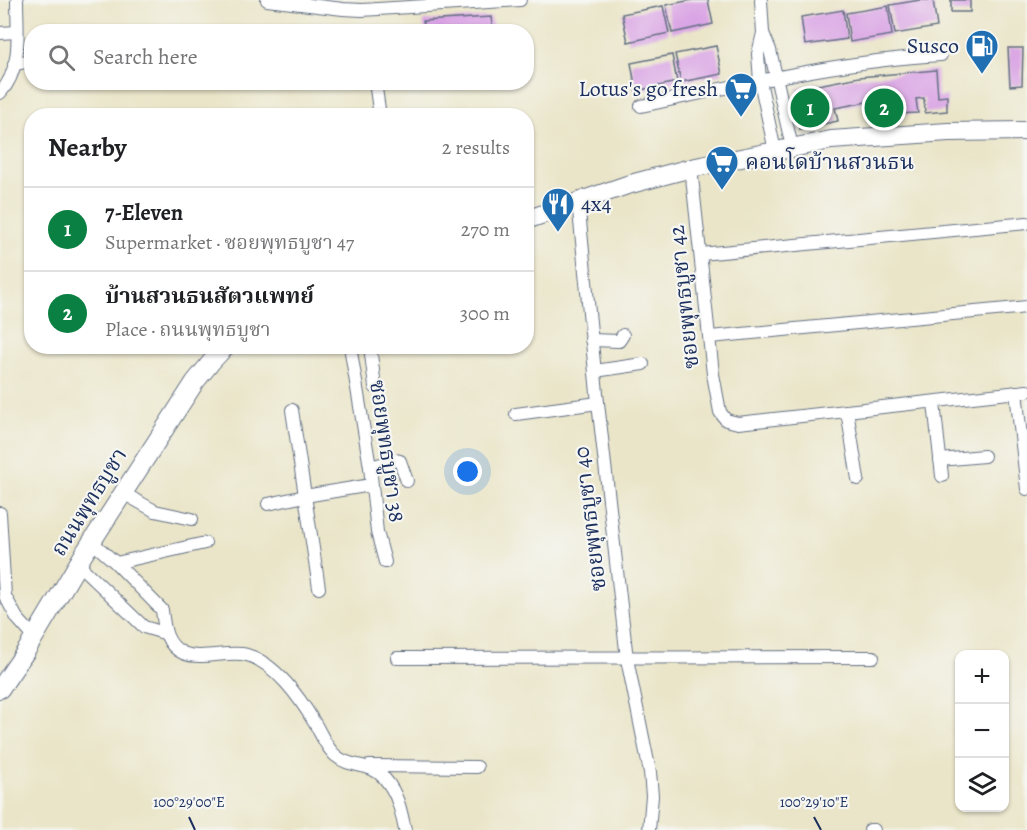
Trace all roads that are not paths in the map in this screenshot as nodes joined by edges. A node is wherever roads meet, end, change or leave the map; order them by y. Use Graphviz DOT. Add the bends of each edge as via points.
graph roads {
  1 [pos="17,0"];
  2 [pos="267,0"];
  3 [pos="520,0"];
  4 [pos="761,0"];
  5 [pos="17,32"];
  6 [pos="0,33"];
  7 [pos="763,33"];
  8 [pos="941,55"];
  9 [pos="24,62"];
  10 [pos="14,64"];
  11 [pos="777,77"];
  12 [pos="760,81"];
  13 [pos="376,90"];
  14 [pos="0,93"];
  15 [pos="640,106"];
  16 [pos="379,108"];
  17 [pos="1027,131"];
  18 [pos="783,149"];
  19 [pos="691,168"];
  20 [pos="578,201"];
  21 [pos="534,217"];
  22 [pos="1027,223"];
  23 [pos="701,254"];
  24 [pos="1027,307"];
  25 [pos="623,334"];
  26 [pos="710,337"];
  27 [pos="591,340"];
  28 [pos="219,354"];
  29 [pos="351,354"];
  30 [pos="371,354"];
  31 [pos="643,364"];
  32 [pos="595,371"];
  33 [pos="375,387"];
  34 [pos="1022,392"];
  35 [pos="597,403"];
  36 [pos="934,403"];
  37 [pos="292,410"];
  38 [pos="847,411"];
  39 [pos="516,414"];
  40 [pos="984,456"];
  41 [pos="940,460"];
  42 [pos="370,466"];
  43 [pos="942,476"];
  44 [pos="858,478"];
  45 [pos="406,482"];
  46 [pos="371,485"];
  47 [pos="1027,489"];
  48 [pos="123,493"];
  49 [pos="305,496"];
  50 [pos="268,504"];
  51 [pos="0,513"];
  52 [pos="192,519"];
  53 [pos="92,542"];
  54 [pos="205,543"];
  55 [pos="1,557"];
  56 [pos="386,562"];
  57 [pos="116,563"];
  58 [pos="78,564"];
  59 [pos="319,588"];
  60 [pos="164,633"];
  61 [pos="34,637"];
  62 [pos="873,657"];
  63 [pos="397,658"];
  64 [pos="627,659"];
  65 [pos="0,689"];
  66 [pos="369,766"];
  67 [pos="477,767"];
  68 [pos="405,830"];
  69 [pos="649,830"];
  70 [pos="870,830"];
  71 [pos="874,830"];
  1 -- 5 [label="street"];
  2 -- 3 [label="street" via="362,10"];
  4 -- 7 [label="street"];
  5 -- 6 [label="street"];
  5 -- 10 [label="street"];
  7 -- 11 [label="street"];
  7 -- 12 [label="street" via="758,54"];
  8 -- 11 [label="street" via="890,58"];
  9 -- 10 [label="street"];
  10 -- 14 [label="street"];
  11 -- 12 [label="street"];
  11 -- 18 [label="street"];
  12 -- 15 [label="street"];
  12 -- 18 [label="street"];
  13 -- 16 [label="street"];
  17 -- 18 [label="main road" via="876,136"];
  18 -- 19 [label="main road"];
  19 -- 20 [label="main road"];
  19 -- 23 [label="street, ซอยพุทธบูชา 42"];
  20 -- 21 [label="main road"];
  20 -- 27 [label="street, ซอยพุทธบูชา 40"];
  22 -- 23 [label="street"];
  23 -- 26 [label="street, ซอยพุทธบูชา 42"];
  24 -- 26 [label="street"];
  25 -- 27 [label="street" via="619,341"];
  26 -- 38 [label="street, ซอยพุทธบูชา 42" via="720,412 726,420 738,423"];
  27 -- 32 [label="street, ซอยพุทธบูชา 40"];
  28 -- 48 [label="main road, ถนนพุทธบูชา" via="195,382"];
  29 -- 42 [label="street, ซอยพุทธบูชา 38"];
  30 -- 33 [label="street"];
  31 -- 32 [label="street"];
  32 -- 35 [label="street, ซอยพุทธบูชา 40"];
  34 -- 36 [label="street"];
  34 -- 47 [label="street"];
  35 -- 39 [label="street"];
  35 -- 64 [label="street, ซอยพุทธบูชา 40"];
  36 -- 38 [label="street"];
  36 -- 41 [label="street"];
  37 -- 49 [label="street"];
  38 -- 44 [label="street"];
  40 -- 41 [label="street"];
  41 -- 43 [label="street"];
  42 -- 45 [label="street" via="400,461"];
  42 -- 46 [label="street, ซอยพุทธบูชา 38"];
  46 -- 49 [label="street"];
  46 -- 56 [label="street, ซอยพุทธบูชา 38" via="377,532"];
  48 -- 52 [label="street" via="155,511"];
  48 -- 53 [label="main road, ถนนพุทธบูชา"];
  49 -- 50 [label="street"];
  49 -- 59 [label="street"];
  51 -- 55 [label="street"];
  53 -- 57 [label="street"];
  53 -- 58 [label="main road, ถนนพุทธบูชา"];
  54 -- 57 [label="street"];
  55 -- 61 [label="street" via="7,603"];
  57 -- 60 [label="street" via="162,610"];
  58 -- 60 [label="street" via="144,627"];
  58 -- 61 [label="main road, ถนนพุทธบูชา"];
  60 -- 66 [label="street" via="184,653 246,654 266,665 303,703 338,758"];
  61 -- 65 [label="main road, ถนนพุทธบูชา"];
  62 -- 64 [label="street"];
  63 -- 64 [label="street"];
  64 -- 69 [label="street, ซอยพุทธบูชา 40" via="650,772"];
  66 -- 67 [label="street"];
  66 -- 68 [label="street" via="392,788"];
  70 -- 71 [label="street"];
}
